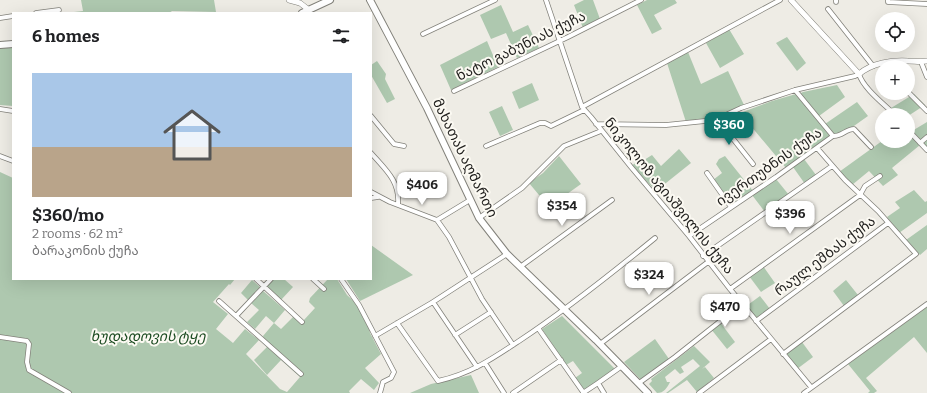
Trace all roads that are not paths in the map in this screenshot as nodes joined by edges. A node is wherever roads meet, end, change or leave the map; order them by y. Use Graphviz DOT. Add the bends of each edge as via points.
graph roads {
  1 [pos="289,0"];
  2 [pos="330,0"];
  3 [pos="370,0"];
  4 [pos="495,0"];
  5 [pos="546,0"];
  6 [pos="641,0"];
  7 [pos="780,0"];
  8 [pos="888,0"];
  9 [pos="793,1"];
  10 [pos="927,4"];
  11 [pos="828,9"];
  12 [pos="59,10"];
  13 [pos="311,11"];
  14 [pos="44,12"];
  15 [pos="12,16"];
  16 [pos="0,18"];
  17 [pos="423,34"];
  18 [pos="560,40"];
  19 [pos="12,44"];
  20 [pos="0,45"];
  21 [pos="915,61"];
  22 [pos="927,61"];
  23 [pos="921,62"];
  24 [pos="873,66"];
  25 [pos="859,74"];
  26 [pos="927,77"];
  27 [pos="795,90"];
  28 [pos="454,91"];
  29 [pos="915,99"];
  30 [pos="888,108"];
  31 [pos="0,109"];
  32 [pos="583,109"];
  33 [pos="12,111"];
  34 [pos="927,111"];
  35 [pos="372,117"];
  36 [pos="722,118"];
  37 [pos="596,124"];
  38 [pos="601,131"];
  39 [pos="833,136"];
  40 [pos="927,137"];
  41 [pos="915,138"];
  42 [pos="920,143"];
  43 [pos="404,146"];
  44 [pos="486,146"];
  45 [pos="871,146"];
  46 [pos="817,148"];
  47 [pos="927,150"];
  48 [pos="372,154"];
  49 [pos="0,156"];
  50 [pos="12,162"];
  51 [pos="753,164"];
  52 [pos="832,166"];
  53 [pos="707,173"];
  54 [pos="880,176"];
  55 [pos="372,193"];
  56 [pos="860,195"];
  57 [pos="378,197"];
  58 [pos="372,198"];
  59 [pos="470,200"];
  60 [pos="612,200"];
  61 [pos="398,204"];
  62 [pos="731,207"];
  63 [pos="479,218"];
  64 [pos="437,220"];
  65 [pos="888,223"];
  66 [pos="689,236"];
  67 [pos="655,238"];
  68 [pos="507,254"];
  69 [pos="704,256"];
  70 [pos="708,262"];
  71 [pos="520,267"];
  72 [pos="470,278"];
  73 [pos="257,280"];
  74 [pos="270,280"];
  75 [pos="314,280"];
  76 [pos="342,280"];
  77 [pos="264,287"];
  78 [pos="324,289"];
  79 [pos="730,289"];
  80 [pos="219,301"];
  81 [pos="432,302"];
  82 [pos="742,304"];
  83 [pos="927,304"];
  84 [pos="564,310"];
  85 [pos="491,312"];
  86 [pos="236,316"];
  87 [pos="756,321"];
  88 [pos="302,322"];
  89 [pos="397,323"];
  90 [pos="538,328"];
  91 [pos="455,335"];
  92 [pos="375,336"];
  93 [pos="0,337"];
  94 [pos="772,339"];
  95 [pos="600,344"];
  96 [pos="513,345"];
  97 [pos="783,354"];
  98 [pos="561,360"];
  99 [pos="485,363"];
  100 [pos="622,366"];
  101 [pos="477,368"];
  102 [pos="301,374"];
  103 [pos="598,383"];
  104 [pos="638,383"];
  105 [pos="811,387"];
  106 [pos="69,393"];
  107 [pos="380,393"];
  108 [pos="504,393"];
  109 [pos="513,393"];
  110 [pos="583,393"];
  111 [pos="604,393"];
  112 [pos="648,393"];
  113 [pos="699,393"];
  114 [pos="804,393"];
  1 -- 13 [label="street" via="300,3"];
  2 -- 13 [label="main road"];
  3 -- 59 [label="main road, მახათას აღმართი" via="427,108"];
  4 -- 17 [label="street"];
  5 -- 18 [label="street, ნიკოლოზ აგიაშვილის ქუჩა"];
  6 -- 18 [label="street, ნატო გაბუნიას ქუჩა"];
  7 -- 32 [label="street"];
  8 -- 10 [label="street"];
  9 -- 25 [label="street"];
  11 -- 24 [label="street"];
  12 -- 14 [label="street"];
  15 -- 16 [label="street"];
  18 -- 28 [label="street, ნატო გაბუნიას ქუჩა"];
  18 -- 32 [label="street, ნიკოლოზ აგიაშვილის ქუჩა"];
  19 -- 20 [label="main road"];
  21 -- 23 [label="street"];
  22 -- 23 [label="street"];
  23 -- 26 [label="street"];
  24 -- 25 [label="street"];
  25 -- 27 [label="street"];
  25 -- 30 [label="street"];
  27 -- 36 [label="street" via="740,108"];
  27 -- 39 [label="street, ივერთუბნის ქუჩა"];
  29 -- 34 [label="street"];
  31 -- 33 [label="street"];
  32 -- 37 [label="street, ნიკოლოზ აგიაშვილის ქუჩა"];
  32 -- 44 [label="street" via="551,126 545,122 540,123"];
  35 -- 43 [label="street" via="394,144"];
  36 -- 37 [label="street" via="666,125"];
  36 -- 51 [label="street" via="730,135"];
  37 -- 38 [label="street, ნიკოლოზ აგიაშვილის ქუჩა"];
  38 -- 63 [label="street" via="564,146 522,188"];
  38 -- 66 [label="street, ნიკოლოზ აგიაშვილის ქუჩა"];
  39 -- 45 [label="street" via="837,137 854,129"];
  39 -- 46 [label="street, ივერთუბნის ქუჩა"];
  40 -- 42 [label="street"];
  41 -- 42 [label="street"];
  42 -- 47 [label="street"];
  46 -- 52 [label="street"];
  46 -- 62 [label="street, ივერთუბნის ქუჩა"];
  48 -- 61 [label="street" via="392,177 398,189"];
  49 -- 50 [label="street"];
  52 -- 56 [label="street"];
  52 -- 69 [label="street"];
  53 -- 62 [label="street"];
  54 -- 56 [label="street" via="865,186"];
  55 -- 57 [label="street"];
  56 -- 65 [label="street"];
  56 -- 79 [label="street"];
  57 -- 58 [label="street"];
  57 -- 61 [label="street"];
  59 -- 63 [label="main road, მახათას აღმართი"];
  59 -- 64 [label="street"];
  60 -- 71 [label="street"];
  61 -- 64 [label="street"];
  62 -- 66 [label="street, ივერთუბნის ქუჩა"];
  63 -- 68 [label="main road, მახათას აღმართი"];
  64 -- 72 [label="street" via="449,237"];
  65 -- 87 [label="street, რაულ ეშბას ქუჩა"];
  65 -- 97 [label="street" via="916,254"];
  66 -- 69 [label="street, ნიკოლოზ აგიაშვილის ქუჩა"];
  67 -- 84 [label="street"];
  68 -- 71 [label="main road, მახათას აღმართი"];
  68 -- 72 [label="street"];
  69 -- 70 [label="street, ნიკოლოზ აგიაშვილის ქუჩა"];
  70 -- 79 [label="street, ნიკოლოზ აგიაშვილის ქუჩა"];
  70 -- 95 [label="street"];
  71 -- 84 [label="main road, მახათას აღმართი"];
  72 -- 81 [label="street"];
  72 -- 85 [label="street"];
  73 -- 77 [label="street"];
  74 -- 77 [label="street"];
  75 -- 78 [label="street"];
  76 -- 92 [label="street" via="359,305"];
  77 -- 86 [label="street"];
  77 -- 88 [label="street"];
  79 -- 82 [label="street, ნიკოლოზ აგიაშვილის ქუჩა"];
  80 -- 86 [label="street"];
  81 -- 89 [label="street"];
  81 -- 91 [label="street"];
  82 -- 87 [label="street, ნიკოლოზ აგიაშვილის ქუჩა"];
  82 -- 104 [label="street"];
  83 -- 105 [label="street"];
  84 -- 90 [label="street"];
  84 -- 95 [label="main road, მახათას აღმართი"];
  85 -- 91 [label="street"];
  85 -- 96 [label="street"];
  86 -- 102 [label="street"];
  87 -- 94 [label="street, ნიკოლოზ აგიაშვილის ქუჩა"];
  89 -- 92 [label="street"];
  89 -- 101 [label="street" via="438,382"];
  90 -- 96 [label="street"];
  90 -- 98 [label="street"];
  91 -- 101 [label="street"];
  92 -- 107 [label="street" via="394,372 391,378 383,382"];
  93 -- 106 [label="street" via="27,341 29,370"];
  94 -- 97 [label="street, ნიკოლოზ აგიაშვილის ქუჩა"];
  94 -- 113 [label="street"];
  95 -- 100 [label="main road, მახათას აღმართი"];
  96 -- 99 [label="street"];
  97 -- 105 [label="street, ნიკოლოზ აგიაშვილის ქუჩა"];
  98 -- 109 [label="street"];
  98 -- 110 [label="street"];
  99 -- 101 [label="street"];
  99 -- 108 [label="street"];
  100 -- 103 [label="street"];
  100 -- 104 [label="main road, მახათას აღმართი"];
  103 -- 110 [label="street"];
  103 -- 111 [label="street"];
  104 -- 112 [label="main road, მახათას აღმართი"];
  105 -- 114 [label="street"];
}
